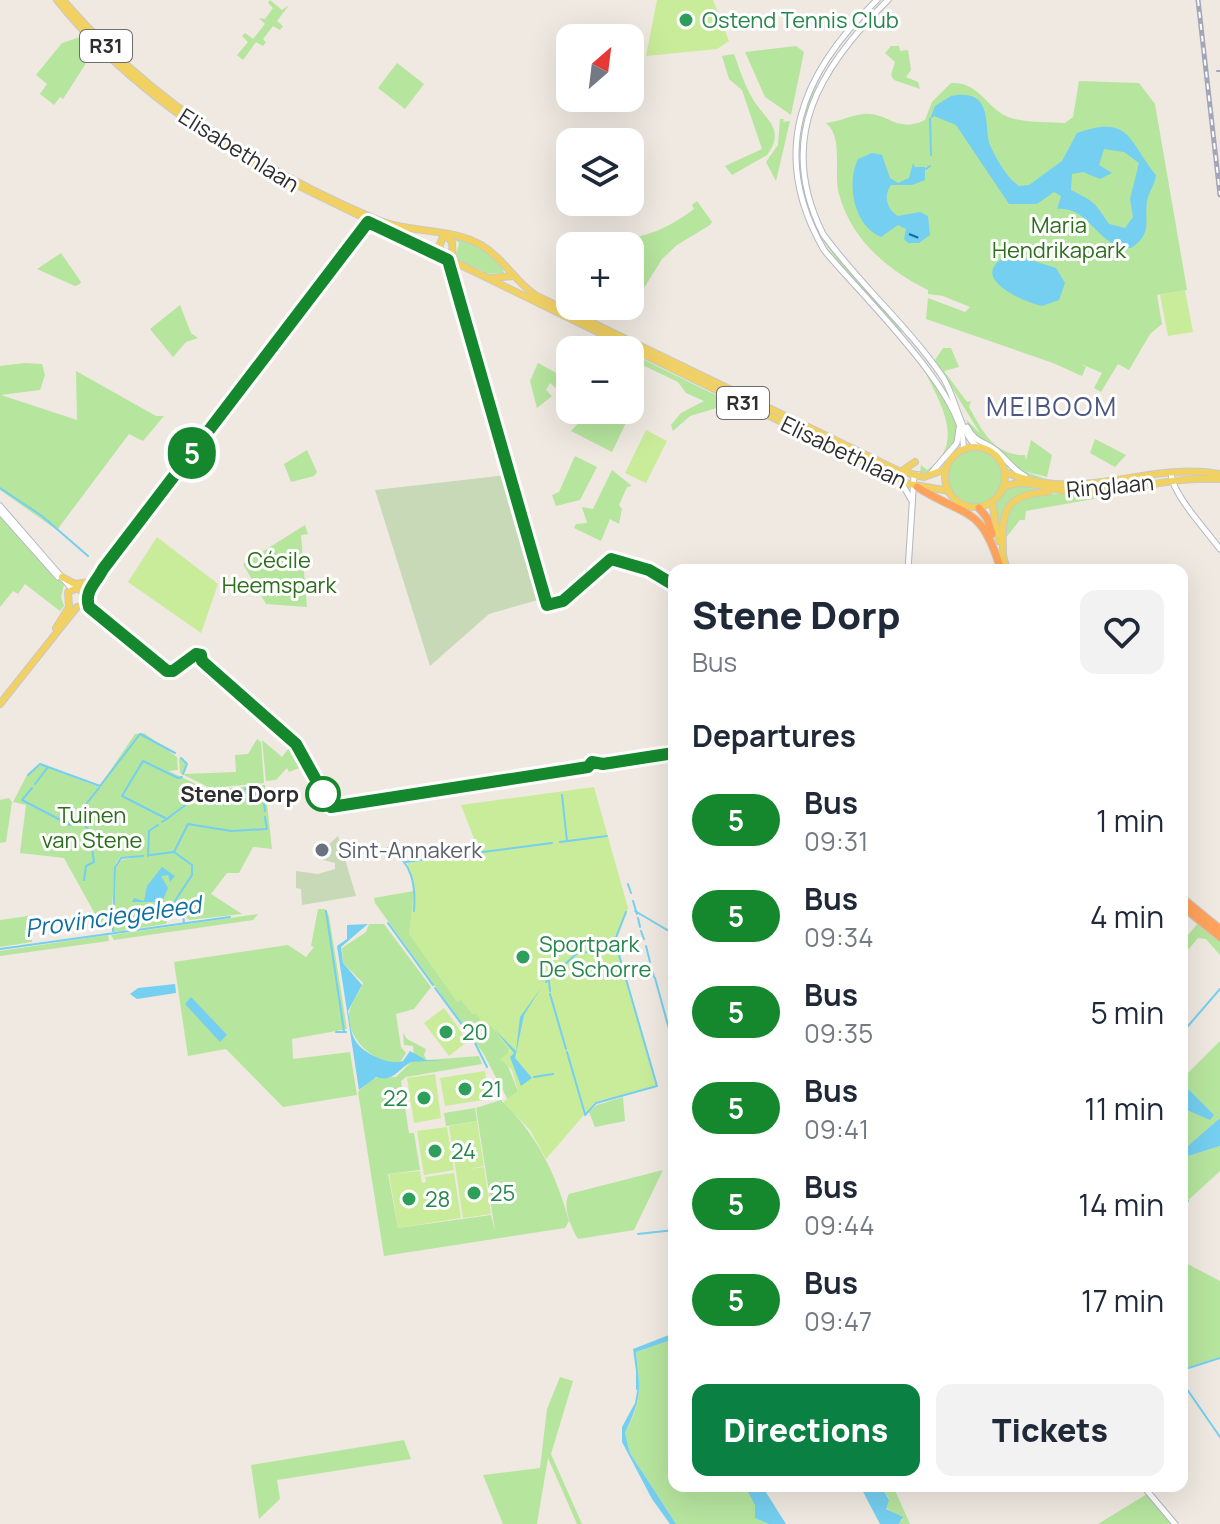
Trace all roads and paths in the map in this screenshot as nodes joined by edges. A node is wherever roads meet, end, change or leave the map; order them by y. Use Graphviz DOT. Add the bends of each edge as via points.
graph roads {
  1 [pos="60,0"];
  2 [pos="877,0"];
  3 [pos="888,0"];
  4 [pos="370,220"];
  5 [pos="444,234"];
  6 [pos="451,261"];
  7 [pos="505,265"];
  8 [pos="514,276"];
  9 [pos="483,277"];
  10 [pos="500,278"];
  11 [pos="959,407"];
  12 [pos="959,423"];
  13 [pos="978,447"];
  14 [pos="963,449"];
  15 [pos="915,462"];
  16 [pos="946,469"];
  17 [pos="1005,472"];
  18 [pos="898,475"];
  19 [pos="914,476"];
  20 [pos="1220,476"];
  21 [pos="1171,477"];
  22 [pos="1037,482"];
  23 [pos="915,486"];
  24 [pos="1003,488"];
  25 [pos="949,491"];
  26 [pos="1061,492"];
  27 [pos="912,502"];
  28 [pos="992,502"];
  29 [pos="0,506"];
  30 [pos="977,508"];
  31 [pos="0,512"];
  32 [pos="993,544"];
  33 [pos="1220,549"];
  34 [pos="1003,553"];
  35 [pos="908,564"];
  36 [pos="1001,564"];
  37 [pos="1004,564"];
  38 [pos="103,569"];
  39 [pos="62,577"];
  40 [pos="92,580"];
  41 [pos="70,590"];
  42 [pos="82,592"];
  43 [pos="73,606"];
  44 [pos="32,663"];
  45 [pos="0,704"];
  46 [pos="1188,903"];
  47 [pos="1188,911"];
  48 [pos="1220,929"];
  49 [pos="1220,937"];
  50 [pos="1148,1492"];
  51 [pos="1175,1524"];
  1 -- 4 [label="main road, Elisabethlaan / R31" via="102,49 240,152"];
  2 -- 12 [label="main road" via="827,55 808,92 794,167 799,196 824,250 935,379"];
  3 -- 11 [label="main road" via="845,44 818,86 805,133 803,176 823,234 938,370"];
  4 -- 5 [label="main road, Elisabethlaan / R31"];
  4 -- 6 [label="main road, Elisabethlaan / R31"];
  4 -- 38 [label="main road"];
  5 -- 6 [label="main road" via="452,242"];
  5 -- 6 [label="main road" via="439,247"];
  5 -- 7 [label="main road, Elisabethlaan / R31" via="477,243"];
  6 -- 9 [label="main road, Elisabethlaan / R31"];
  7 -- 8 [label="main road, Elisabethlaan / R31"];
  7 -- 10 [label="main road"];
  8 -- 10 [label="main road, Elisabethlaan / R31"];
  8 -- 18 [label="main road, Elisabethlaan / R31" via="541,298"];
  9 -- 10 [label="main road, Elisabethlaan / R31"];
  9 -- 18 [label="main road, Elisabethlaan / R31"];
  11 -- 13 [label="main road" via="968,438"];
  11 -- 22 [label="main road" via="974,439"];
  12 -- 14 [label="main road"];
  12 -- 19 [label="main road" via="957,443 940,466"];
  13 -- 14 [label="main road"];
  13 -- 17 [label="main road" via="995,455"];
  14 -- 16 [label="main road"];
  15 -- 18 [label="main road"];
  16 -- 19 [label="main road, Elisabethlaan"];
  16 -- 25 [label="main road"];
  17 -- 22 [label="main road, Ringlaan"];
  17 -- 24 [label="main road"];
  18 -- 19 [label="main road, Elisabethlaan / R31"];
  18 -- 23 [label="main road, Elisabethlaan / R31"];
  18 -- 27 [label="main road"];
  19 -- 23 [label="main road"];
  20 -- 21 [label="main road, Ringlaan"];
  21 -- 22 [label="main road, Ringlaan" via="1079,487"];
  21 -- 26 [label="main road, Ringlaan"];
  21 -- 33 [label="main road" via="1174,491"];
  23 -- 25 [label="main road, Elisabethlaan / R31"];
  23 -- 27 [label="main road"];
  23 -- 32 [label="highway" via="970,513"];
  24 -- 26 [label="main road, Ringlaan" via="1021,482"];
  24 -- 28 [label="main road"];
  25 -- 30 [label="main road, R31" via="957,501"];
  26 -- 34 [label="main road" via="1032,493 1009,505 1002,517"];
  27 -- 35 [label="main road"];
  28 -- 30 [label="main road"];
  28 -- 34 [label="main road"];
  29 -- 39 [label="main road"];
  30 -- 32 [label="highway" via="987,518"];
  31 -- 41 [label="main road"];
  32 -- 36 [label="highway"];
  34 -- 37 [label="main road"];
  38 -- 40 [label="main road"];
  38 -- 42 [label="main road"];
  39 -- 40 [label="main road" via="75,584"];
  39 -- 41 [label="main road"];
  40 -- 42 [label="main road"];
  41 -- 42 [label="main road"];
  41 -- 43 [label="main road"];
  42 -- 43 [label="main road" via="83,603"];
  43 -- 44 [label="main road"];
  43 -- 44 [label="main road"];
  44 -- 45 [label="main road"];
  46 -- 48 [label="highway"];
  47 -- 49 [label="highway"];
  50 -- 51 [label="main road"];
}
